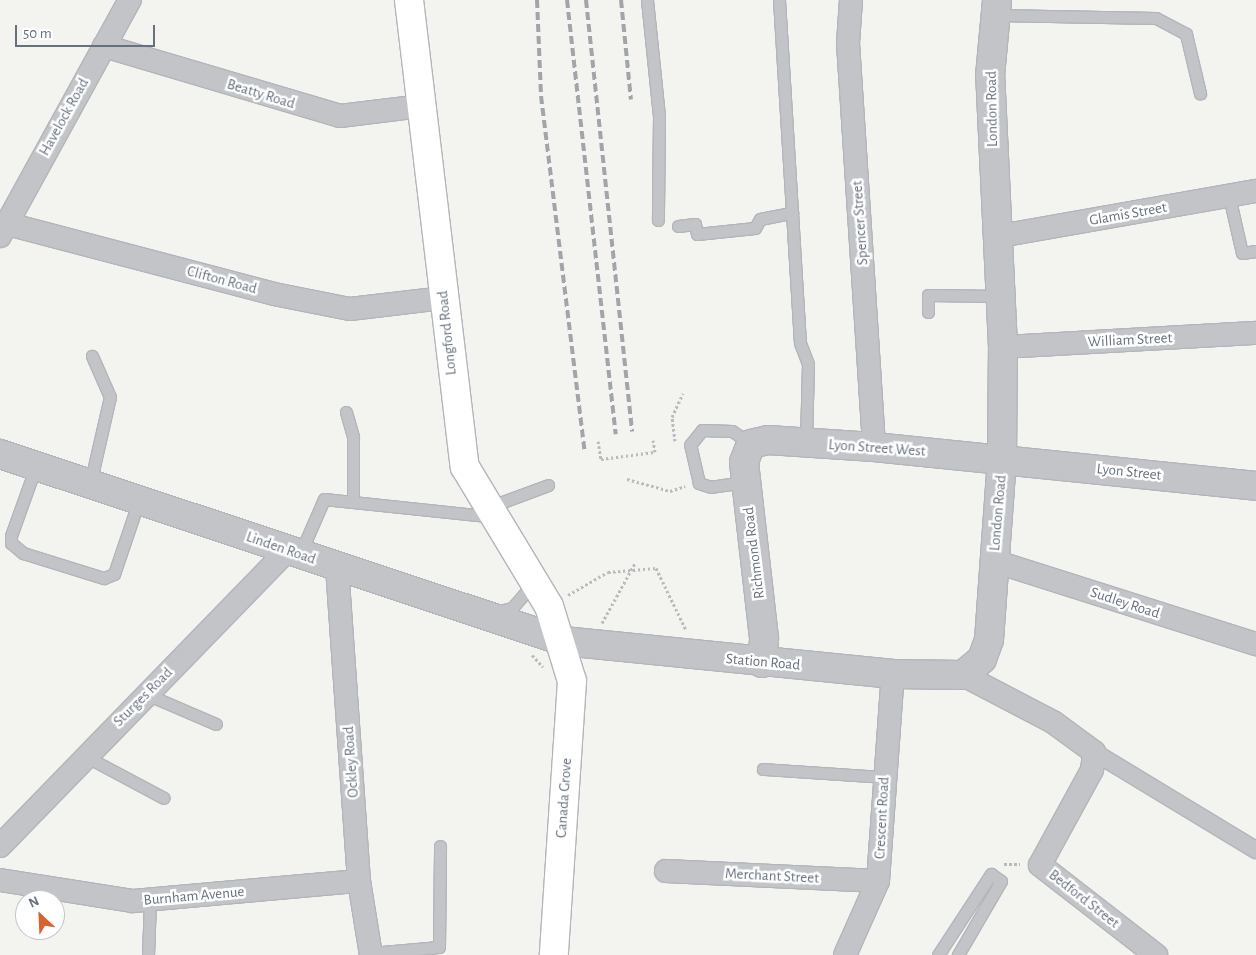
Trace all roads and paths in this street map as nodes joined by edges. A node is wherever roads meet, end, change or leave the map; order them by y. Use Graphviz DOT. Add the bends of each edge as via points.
graph roads {
  1 [pos="130,0"];
  2 [pos="409,0"];
  3 [pos="647,0"];
  4 [pos="780,0"];
  5 [pos="851,0"];
  6 [pos="995,8"];
  7 [pos="104,46"];
  8 [pos="1200,93"];
  9 [pos="422,106"];
  10 [pos="1256,191"];
  11 [pos="1229,196"];
  12 [pos="792,213"];
  13 [pos="658,220"];
  14 [pos="678,226"];
  15 [pos="2,230"];
  16 [pos="1000,236"];
  17 [pos="1256,251"];
  18 [pos="1001,296"];
  19 [pos="444,298"];
  20 [pos="928,312"];
  21 [pos="1256,333"];
  22 [pos="1003,347"];
  23 [pos="92,356"];
  24 [pos="683,393"];
  25 [pos="346,412"];
  26 [pos="653,440"];
  27 [pos="598,441"];
  28 [pos="806,443"];
  29 [pos="751,444"];
  30 [pos="690,445"];
  31 [pos="874,447"];
  32 [pos="0,454"];
  33 [pos="1002,458"];
  34 [pos="36,466"];
  35 [pos="627,480"];
  36 [pos="697,480"];
  37 [pos="746,482"];
  38 [pos="90,484"];
  39 [pos="548,485"];
  40 [pos="1256,486"];
  41 [pos="139,500"];
  42 [pos="353,500"];
  43 [pos="493,512"];
  44 [pos="294,552"];
  45 [pos="994,561"];
  46 [pos="634,563"];
  47 [pos="338,567"];
  48 [pos="635,569"];
  49 [pos="534,582"];
  50 [pos="562,600"];
  51 [pos="484,614"];
  52 [pos="601,629"];
  53 [pos="690,637"];
  54 [pos="563,641"];
  55 [pos="1256,644"];
  56 [pos="528,650"];
  57 [pos="762,663"];
  58 [pos="546,671"];
  59 [pos="893,674"];
  60 [pos="963,675"];
  61 [pos="146,694"];
  62 [pos="216,724"];
  63 [pos="1094,752"];
  64 [pos="85,756"];
  65 [pos="763,769"];
  66 [pos="884,777"];
  67 [pos="164,798"];
  68 [pos="0,846"];
  69 [pos="440,846"];
  70 [pos="1256,850"];
  71 [pos="666,872"];
  72 [pos="0,880"];
  73 [pos="359,881"];
  74 [pos="878,881"];
  75 [pos="150,900"];
  76 [pos="439,951"];
  77 [pos="371,954"];
  78 [pos="148,955"];
  79 [pos="554,955"];
  80 [pos="846,955"];
  81 [pos="938,955"];
  82 [pos="958,955"];
  83 [pos="1156,955"];
  1 -- 7 [label="street, Havelock Road"];
  2 -- 9 [label="main road, Longford Road"];
  3 -- 13 [label="lane" via="659,116"];
  4 -- 12 [label="lane"];
  5 -- 31 [label="street, Spencer Street" via="848,43"];
  6 -- 8 [label="lane" via="1156,18 1186,34"];
  6 -- 16 [label="street, London Road" via="990,86"];
  7 -- 9 [label="street, Beatty Road" via="340,116"];
  7 -- 15 [label="street, Havelock Road"];
  9 -- 19 [label="main road, Longford Road"];
  10 -- 11 [label="street, Glamis Street"];
  11 -- 16 [label="street, Glamis Street"];
  11 -- 17 [label="lane" via="1242,253"];
  12 -- 14 [label="lane" via="760,219 754,228 697,234 695,224"];
  12 -- 28 [label="lane" via="800,343 808,364"];
  15 -- 19 [label="street, Clifton Road" via="350,309"];
  16 -- 18 [label="street, London Road"];
  18 -- 20 [label="lane" via="928,295"];
  18 -- 22 [label="street, London Road"];
  19 -- 43 [label="main road, Longford Road" via="465,466"];
  21 -- 22 [label="street, William Street"];
  22 -- 33 [label="street, London Road"];
  23 -- 38 [label="lane" via="110,397"];
  24 -- 30 [label="path" via="672,417 676,448"];
  25 -- 42 [label="lane" via="352,437"];
  26 -- 27 [label="path" via="655,452 601,459"];
  28 -- 29 [label="street, Lyon Street West" via="768,440"];
  28 -- 31 [label="street, Lyon Street West"];
  29 -- 30 [label="lane" via="732,431 702,430"];
  29 -- 37 [label="street, Richmond Road" via="744,462"];
  30 -- 36 [label="lane"];
  31 -- 33 [label="street, Lyon Street West"];
  32 -- 34 [label="street, Linden Road"];
  33 -- 40 [label="street, Lyon Street"];
  33 -- 45 [label="street, London Road"];
  34 -- 38 [label="street, Linden Road"];
  34 -- 41 [label="lane" via="11,536 11,543 23,554 104,578 114,574"];
  35 -- 36 [label="path" via="670,492"];
  36 -- 37 [label="lane" via="711,487"];
  37 -- 57 [label="street, Richmond Road" via="764,638"];
  38 -- 41 [label="street, Linden Road"];
  39 -- 43 [label="lane"];
  41 -- 44 [label="street, Linden Road"];
  42 -- 43 [label="lane"];
  42 -- 44 [label="lane" via="324,499"];
  43 -- 49 [label="main road, Longford Road"];
  44 -- 47 [label="street, Linden Road"];
  44 -- 61 [label="street, Sturges Road"];
  45 -- 55 [label="street, Sudley Road"];
  45 -- 60 [label="street, London Road" via="989,640 982,659"];
  46 -- 48 [label="path"];
  47 -- 51 [label="street, Linden Road"];
  47 -- 73 [label="street, Ockley Road"];
  48 -- 50 [label="path" via="608,572"];
  48 -- 52 [label="path"];
  48 -- 53 [label="path" via="656,568"];
  49 -- 51 [label="lane" via="512,608"];
  49 -- 54 [label="main road, Longford Road"];
  51 -- 54 [label="street, Linden Road"];
  54 -- 57 [label="street, Station Road"];
  54 -- 79 [label="main road, Canada Grove" via="572,681"];
  56 -- 58 [label="path"];
  57 -- 59 [label="street, Station Road"];
  59 -- 60 [label="street, Station Road"];
  59 -- 66 [label="street, Crescent Road"];
  60 -- 63 [label="street" via="1053,722"];
  61 -- 62 [label="lane"];
  61 -- 64 [label="street, Sturges Road"];
  63 -- 70 [label="street"];
  63 -- 83 [label="street, Bedford Street" via="1092,770 1040,865"];
  64 -- 67 [label="lane"];
  64 -- 68 [label="street, Sturges Road"];
  65 -- 66 [label="lane"];
  66 -- 74 [label="street, Crescent Road"];
  69 -- 76 [label="lane"];
  71 -- 74 [label="street, Merchant Street"];
  72 -- 75 [label="street, Burnham Avenue"];
  73 -- 75 [label="street, Burnham Avenue"];
  73 -- 77 [label="street, Ockley Road"];
  74 -- 80 [label="street, Crescent Road"];
  75 -- 78 [label="lane"];
  76 -- 77 [label="lane"];
  81 -- 82 [label="lane" via="991,874 1001,881"];
}
